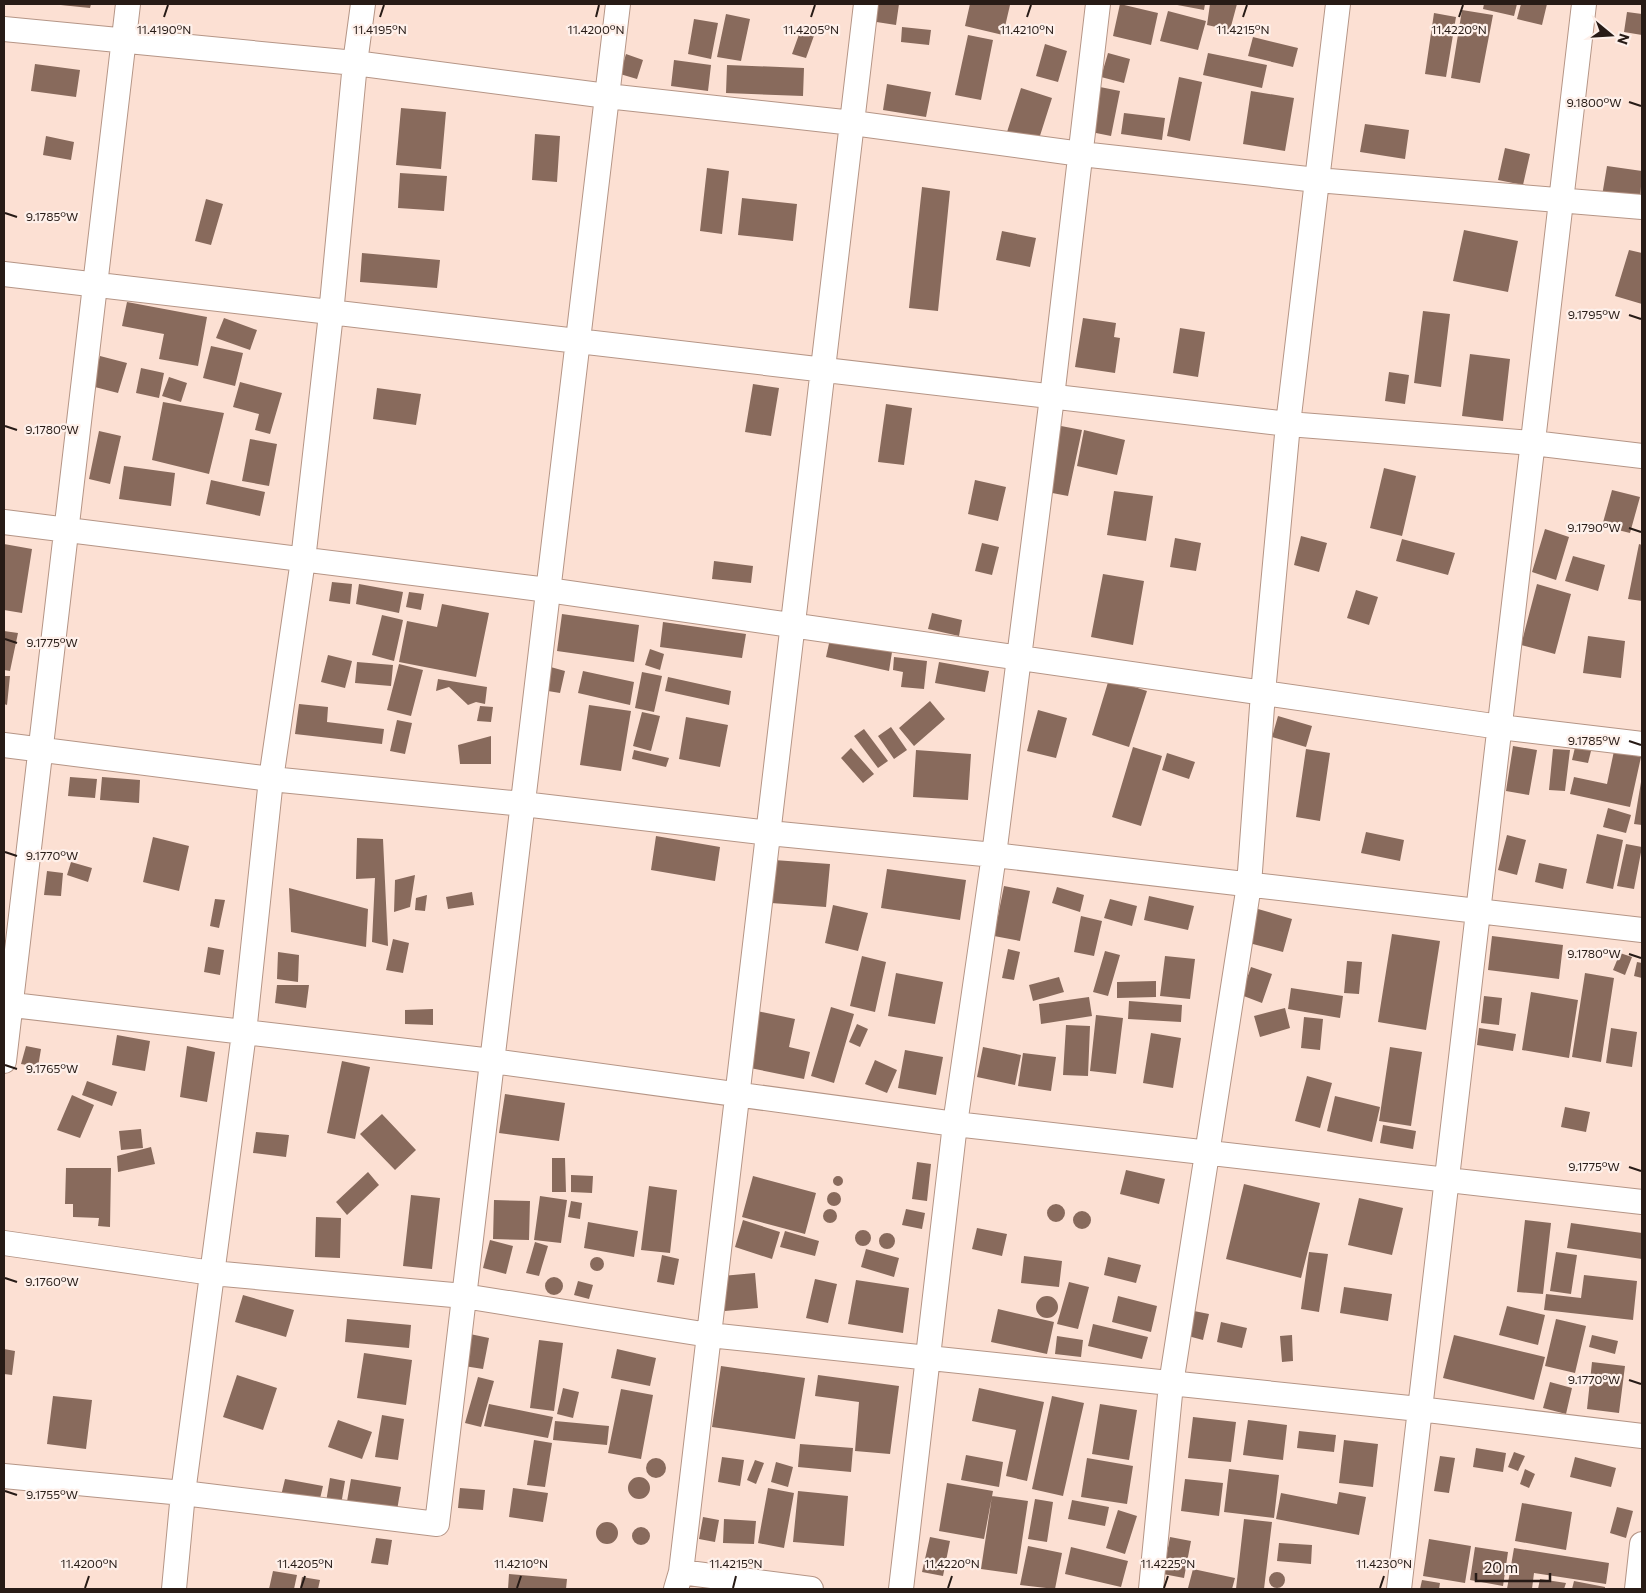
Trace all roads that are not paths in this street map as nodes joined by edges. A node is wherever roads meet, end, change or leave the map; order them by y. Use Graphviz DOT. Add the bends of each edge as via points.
graph roads {
  1 [pos="128,4"];
  2 [pos="363,4"];
  3 [pos="618,4"];
  4 [pos="866,4"];
  5 [pos="1098,4"];
  6 [pos="1338,4"];
  7 [pos="1584,4"];
  8 [pos="4,29"];
  9 [pos="124,41"];
  10 [pos="355,63"];
  11 [pos="607,96"];
  12 [pos="853,123"];
  13 [pos="1081,154"];
  14 [pos="1317,180"];
  15 [pos="1561,200"];
  16 [pos="1642,207"];
  17 [pos="4,274"];
  18 [pos="95,286"];
  19 [pos="331,314"];
  20 [pos="578,342"];
  21 [pos="824,371"];
  22 [pos="1052,397"];
  23 [pos="1288,424"];
  24 [pos="1533,443"];
  25 [pos="1642,456"];
  26 [pos="4,522"];
  27 [pos="66,530"];
  28 [pos="302,560"];
  29 [pos="548,590"];
  30 [pos="794,624"];
  31 [pos="1018,658"];
  32 [pos="1263,692"];
  33 [pos="1500,727"];
  34 [pos="1642,744"];
  35 [pos="4,745"];
  36 [pos="40,750"];
  37 [pos="271,779"];
  38 [pos="523,804"];
  39 [pos="769,833"];
  40 [pos="994,855"];
  41 [pos="1249,885"];
  42 [pos="1478,910"];
  43 [pos="1642,930"];
  44 [pos="7,1004"];
  45 [pos="244,1034"];
  46 [pos="4,1061"];
  47 [pos="492,1061"];
  48 [pos="738,1094"];
  49 [pos="955,1124"];
  50 [pos="1206,1152"];
  51 [pos="1445,1180"];
  52 [pos="1642,1202"];
  53 [pos="4,1242"];
  54 [pos="212,1273"];
  55 [pos="464,1296"];
  56 [pos="709,1336"];
  57 [pos="926,1359"];
  58 [pos="1171,1384"];
  59 [pos="1419,1409"];
  60 [pos="1642,1436"];
  61 [pos="4,1476"];
  62 [pos="183,1493"];
  63 [pos="1642,1544"];
  64 [pos="678,1580"];
  65 [pos="174,1589"];
  66 [pos="811,1589"];
  67 [pos="900,1589"];
  68 [pos="1151,1589"];
  69 [pos="1399,1589"];
  70 [pos="1637,1589"];
  1 -- 9 [label="street"];
  2 -- 10 [label="street"];
  3 -- 11 [label="street"];
  4 -- 12 [label="street"];
  5 -- 13 [label="street"];
  6 -- 14 [label="street"];
  7 -- 15 [label="street"];
  8 -- 9 [label="street"];
  9 -- 10 [label="street"];
  9 -- 18 [label="street"];
  10 -- 11 [label="street"];
  10 -- 19 [label="street"];
  11 -- 12 [label="street"];
  11 -- 20 [label="street"];
  12 -- 13 [label="street"];
  12 -- 21 [label="street"];
  13 -- 14 [label="street"];
  13 -- 22 [label="street"];
  14 -- 15 [label="street"];
  14 -- 23 [label="street"];
  15 -- 16 [label="street"];
  15 -- 24 [label="street"];
  17 -- 18 [label="street"];
  18 -- 19 [label="street"];
  18 -- 27 [label="street"];
  19 -- 20 [label="street"];
  19 -- 28 [label="street"];
  20 -- 21 [label="street"];
  20 -- 29 [label="street"];
  21 -- 22 [label="street"];
  21 -- 30 [label="street"];
  22 -- 23 [label="street"];
  22 -- 31 [label="street"];
  23 -- 24 [label="street"];
  23 -- 32 [label="street"];
  24 -- 25 [label="street"];
  24 -- 33 [label="street"];
  26 -- 27 [label="street"];
  27 -- 28 [label="street"];
  27 -- 36 [label="street"];
  28 -- 29 [label="street"];
  28 -- 37 [label="street"];
  29 -- 30 [label="street"];
  29 -- 38 [label="street"];
  30 -- 31 [label="street"];
  30 -- 39 [label="street"];
  31 -- 32 [label="street"];
  31 -- 40 [label="street"];
  32 -- 33 [label="street"];
  32 -- 41 [label="street"];
  33 -- 34 [label="street"];
  33 -- 42 [label="street"];
  35 -- 36 [label="street"];
  36 -- 37 [label="street"];
  36 -- 44 [label="street"];
  37 -- 38 [label="street"];
  37 -- 45 [label="street"];
  38 -- 39 [label="street"];
  38 -- 47 [label="street"];
  39 -- 40 [label="street"];
  39 -- 48 [label="street"];
  40 -- 41 [label="street"];
  40 -- 49 [label="street"];
  41 -- 42 [label="street"];
  41 -- 50 [label="street"];
  42 -- 43 [label="street"];
  42 -- 51 [label="street"];
  44 -- 45 [label="street"];
  44 -- 46 [label="street"];
  45 -- 47 [label="street"];
  45 -- 54 [label="street"];
  47 -- 48 [label="street"];
  47 -- 55 [label="street"];
  48 -- 49 [label="street"];
  48 -- 56 [label="street"];
  49 -- 50 [label="street"];
  49 -- 57 [label="street"];
  50 -- 51 [label="street"];
  50 -- 58 [label="street"];
  51 -- 52 [label="street"];
  51 -- 59 [label="street"];
  53 -- 54 [label="street"];
  54 -- 55 [label="street"];
  54 -- 62 [label="street"];
  55 -- 56 [label="street"];
  55 -- 62 [label="street" via="437,1524"];
  56 -- 57 [label="street"];
  56 -- 64 [label="street"];
  57 -- 58 [label="street"];
  57 -- 67 [label="street"];
  58 -- 59 [label="street"];
  58 -- 68 [label="street"];
  59 -- 60 [label="street"];
  59 -- 69 [label="street"];
  61 -- 62 [label="street"];
  62 -- 65 [label="street"];
  63 -- 70 [label="street"];
  64 -- 66 [label="street"];
}
